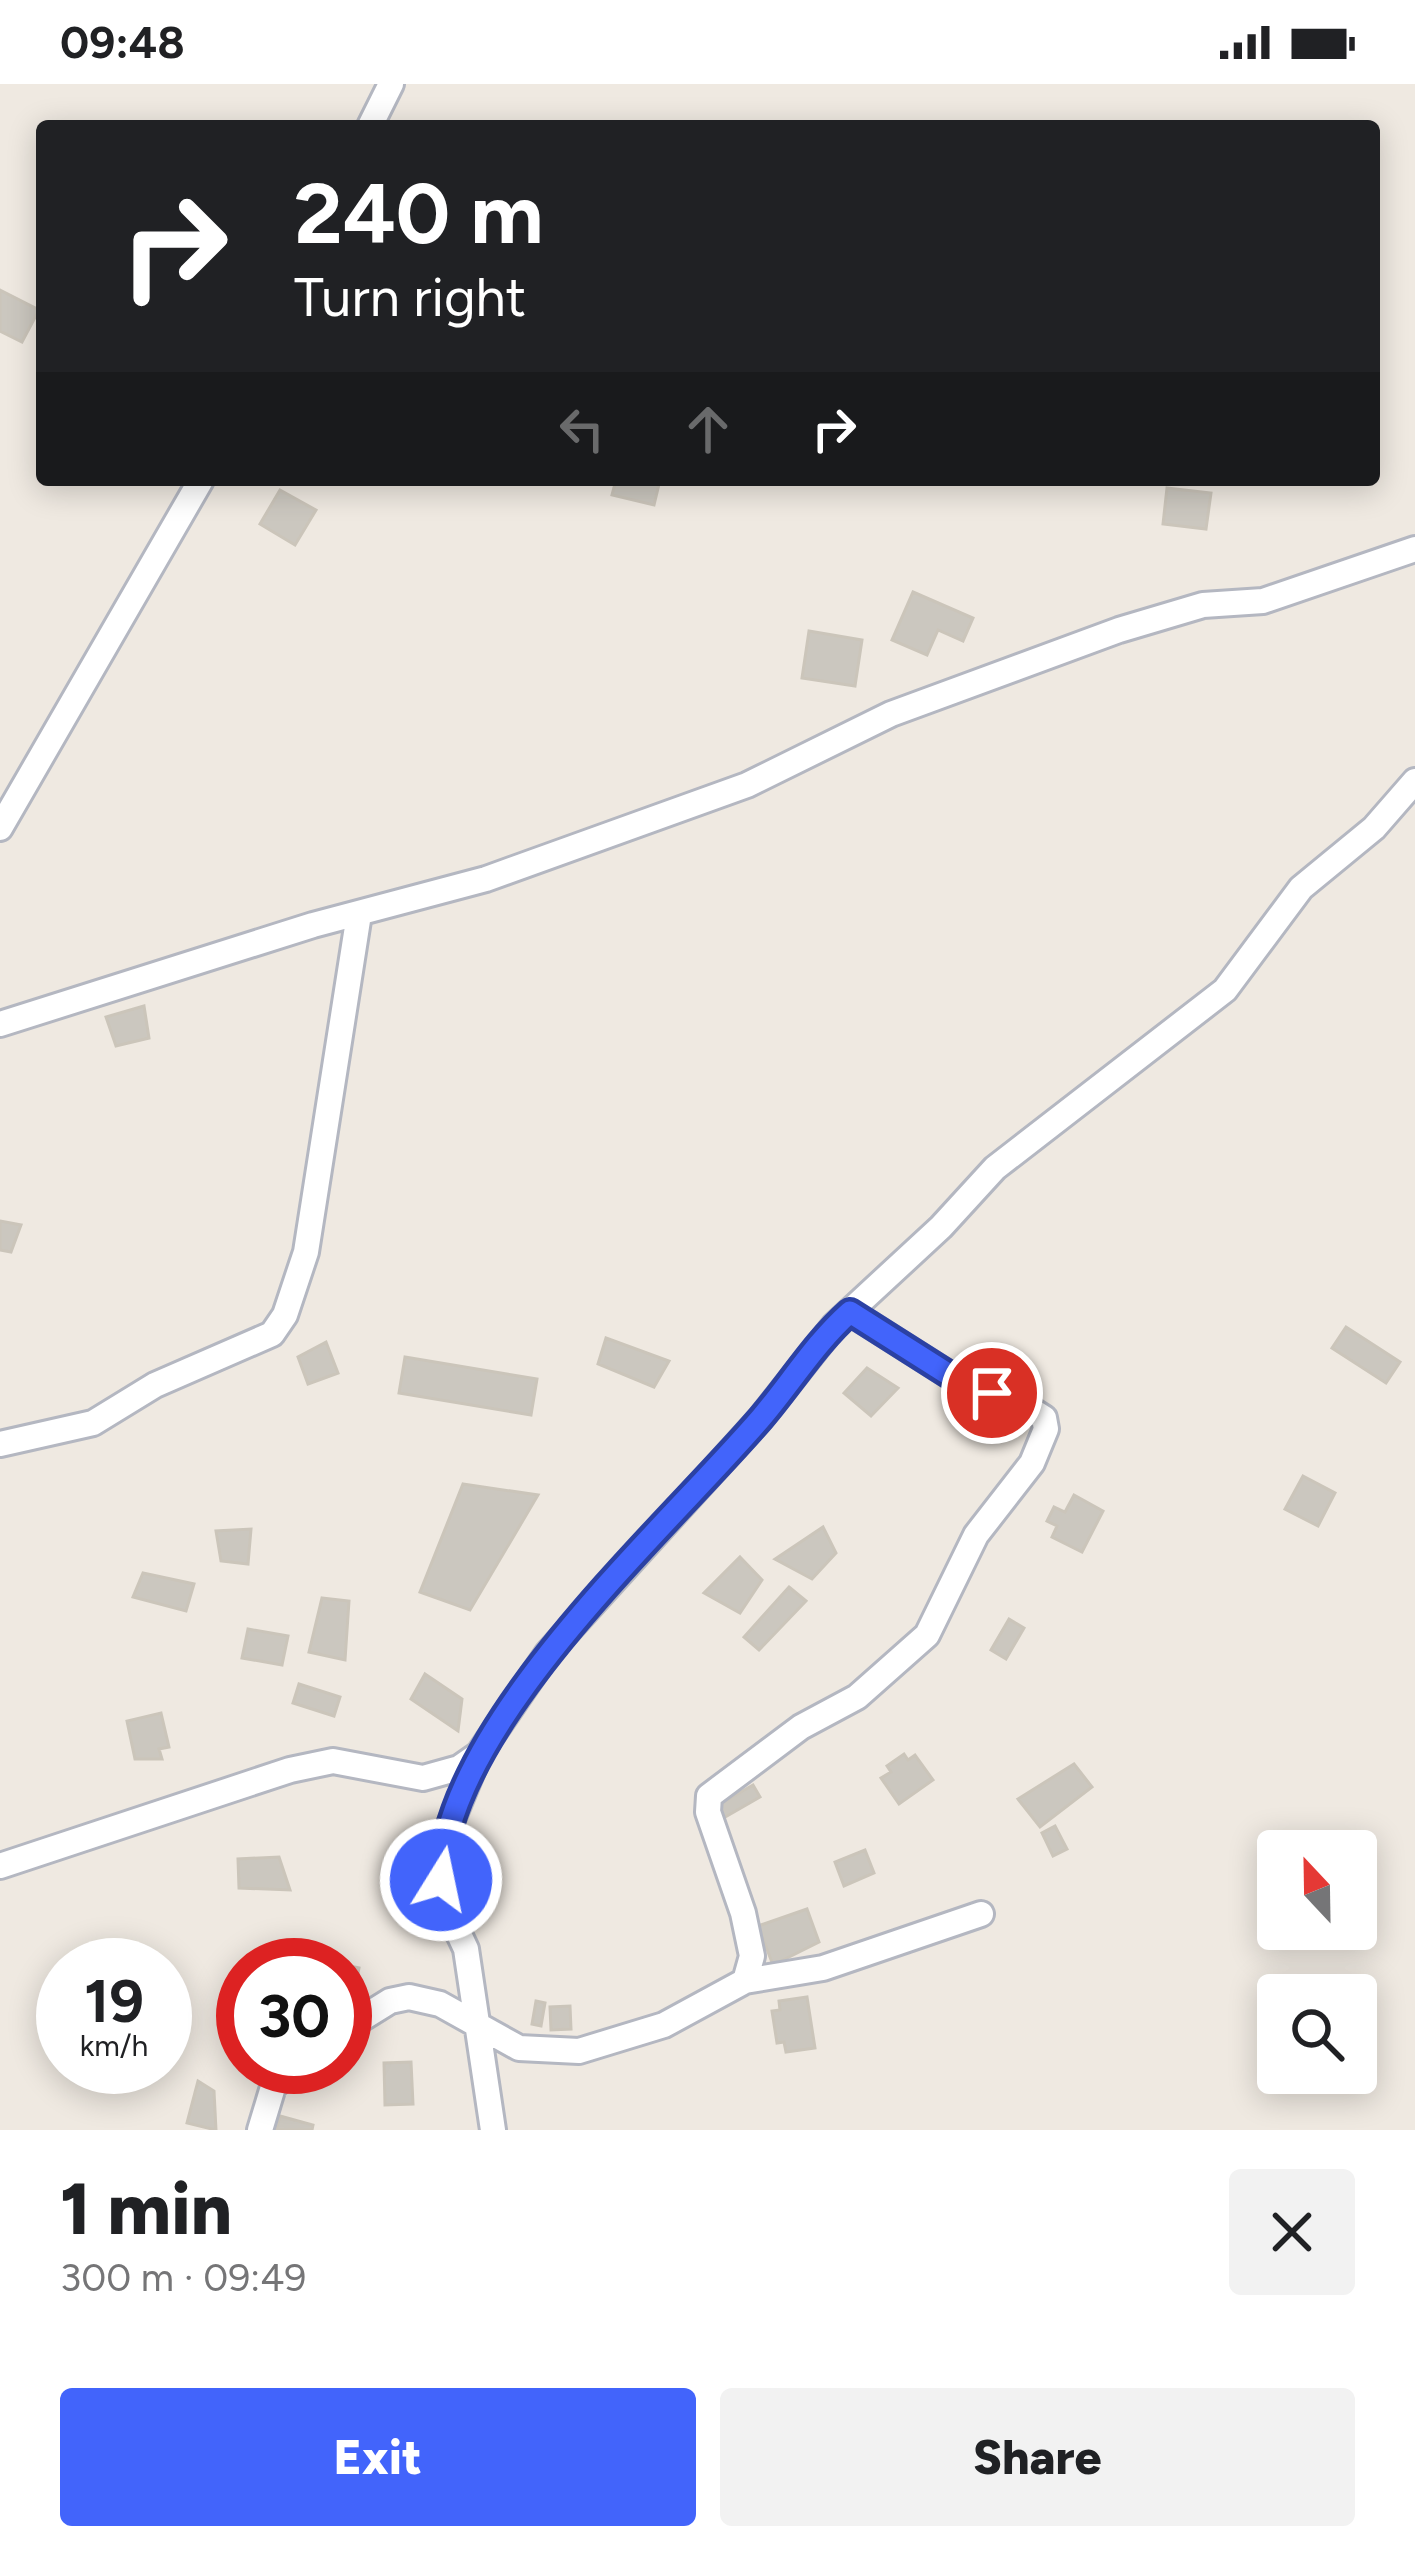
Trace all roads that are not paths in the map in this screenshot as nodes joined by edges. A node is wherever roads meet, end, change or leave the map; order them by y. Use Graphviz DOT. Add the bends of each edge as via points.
graph roads {
  1 [pos="392,84"];
  2 [pos="373,120"];
  3 [pos="199,486"];
  4 [pos="1415,549"];
  5 [pos="1415,781"];
  6 [pos="0,828"];
  7 [pos="359,914"];
  8 [pos="0,1024"];
  9 [pos="850,1312"];
  10 [pos="0,1444"];
  11 [pos="479,1754"];
  12 [pos="0,1866"];
  13 [pos="981,1914"];
  14 [pos="745,1981"];
  15 [pos="372,2012"];
  16 [pos="473,2024"];
  17 [pos="271,2094"];
  18 [pos="260,2130"];
  19 [pos="493,2130"];
  1 -- 2 [label="street"];
  3 -- 6 [label="street"];
  4 -- 7 [label="street" via="1263,601 1203,605 1119,630 891,714 747,785 486,879"];
  5 -- 9 [label="street" via="1373,829 1300,888 1225,990 995,1168"];
  7 -- 8 [label="street"];
  7 -- 10 [label="street" via="306,1252 285,1315 272,1334 155,1385 93,1423"];
  9 -- 11 [label="street" via="548,1653"];
  9 -- 14 [label="street" via="951,1376 1033,1411 1046,1429 1032,1462 976,1535 927,1635 856,1697 801,1727 710,1796 708,1812 752,1955"];
  11 -- 12 [label="street" via="424,1778 334,1762 257,1778"];
  11 -- 16 [label="street" via="442,1858 444,1902 466,1948"];
  13 -- 14 [label="street" via="823,1968"];
  14 -- 16 [label="street" via="664,2024 579,2051 519,2048"];
  15 -- 16 [label="street" via="410,1997"];
  16 -- 19 [label="street"];
  17 -- 18 [label="street"];
}
